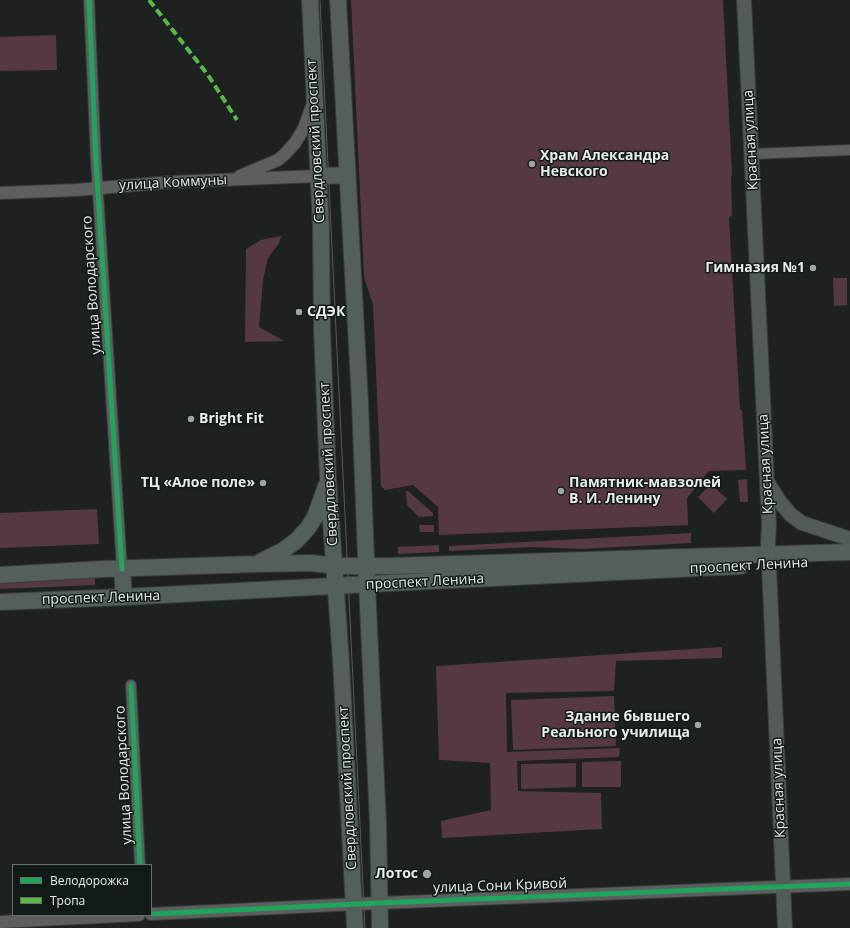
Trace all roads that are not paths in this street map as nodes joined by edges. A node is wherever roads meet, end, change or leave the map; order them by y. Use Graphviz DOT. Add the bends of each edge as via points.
graph roads {
  1 [pos="89,0"];
  2 [pos="310,0"];
  3 [pos="338,0"];
  4 [pos="744,0"];
  5 [pos="314,102"];
  6 [pos="850,150"];
  7 [pos="752,154"];
  8 [pos="347,175"];
  9 [pos="318,176"];
  10 [pos="232,179"];
  11 [pos="98,188"];
  12 [pos="0,193"];
  13 [pos="328,479"];
  14 [pos="766,479"];
  15 [pos="850,539"];
  16 [pos="850,552"];
  17 [pos="769,560"];
  18 [pos="850,561"];
  19 [pos="257,564"];
  20 [pos="335,566"];
  21 [pos="366,566"];
  22 [pos="122,569"];
  23 [pos="0,574"];
  24 [pos="366,584"];
  25 [pos="336,586"];
  26 [pos="124,597"];
  27 [pos="0,602"];
  28 [pos="131,685"];
  29 [pos="140,864"];
  30 [pos="850,884"];
  31 [pos="783,886"];
  32 [pos="379,903"];
  33 [pos="354,904"];
  34 [pos="152,914"];
  35 [pos="119,916"];
  36 [pos="0,922"];
  37 [pos="355,928"];
  38 [pos="380,928"];
  39 [pos="785,928"];
  1 -- 11 [label="street, улица Володарского"];
  2 -- 5 [label="main road, Свердловский проспект"];
  3 -- 8 [label="main road, Свердловский проспект"];
  4 -- 7 [label="main road, Красная улица"];
  5 -- 9 [label="main road, Свердловский проспект"];
  5 -- 10 [label="street" via="304,128 285,154 278,160"];
  6 -- 7 [label="street"];
  7 -- 14 [label="main road, Красная улица"];
  8 -- 9 [label="main road, улица Коммуны"];
  8 -- 21 [label="main road, Свердловский проспект"];
  9 -- 10 [label="street, улица Коммуны"];
  9 -- 13 [label="main road, Свердловский проспект"];
  10 -- 11 [label="street, улица Коммуны"];
  11 -- 12 [label="street, улица Коммуны"];
  11 -- 22 [label="street, улица Володарского"];
  13 -- 19 [label="main road" via="308,528 282,551"];
  13 -- 20 [label="main road, Свердловский проспект"];
  14 -- 15 [label="main road" via="791,516 802,523"];
  14 -- 17 [label="main road, Красная улица"];
  16 -- 17 [label="main road, проспект Ленина"];
  17 -- 18 [label="main road, проспект Ленина"];
  17 -- 21 [label="main road, проспект Ленина"];
  17 -- 24 [label="main road, проспект Ленина"];
  17 -- 31 [label="main road, Красная улица"];
  19 -- 20 [label="main road, проспект Ленина" via="312,563"];
  19 -- 22 [label="main road, проспект Ленина"];
  20 -- 21 [label="main road, проспект Ленина"];
  20 -- 25 [label="main road, Свердловский проспект"];
  21 -- 24 [label="main road, Свердловский проспект"];
  22 -- 23 [label="main road, проспект Ленина"];
  22 -- 26 [label="main road, улица Володарского"];
  24 -- 25 [label="main road, проспект Ленина"];
  24 -- 32 [label="main road, Свердловский проспект" via="378,823"];
  25 -- 26 [label="main road, проспект Ленина"];
  25 -- 33 [label="main road, Свердловский проспект"];
  26 -- 27 [label="main road, проспект Ленина"];
  28 -- 29 [label="street, улица Володарского"];
  30 -- 31 [label="street, улица Сони Кривой"];
  31 -- 32 [label="street, улица Сони Кривой"];
  31 -- 39 [label="main road, Красная улица"];
  32 -- 33 [label="street, улица Сони Кривой"];
  32 -- 38 [label="main road, Свердловский проспект"];
  33 -- 34 [label="street, улица Сони Кривой"];
  33 -- 37 [label="main road, Свердловский проспект"];
  35 -- 36 [label="street"];
}
